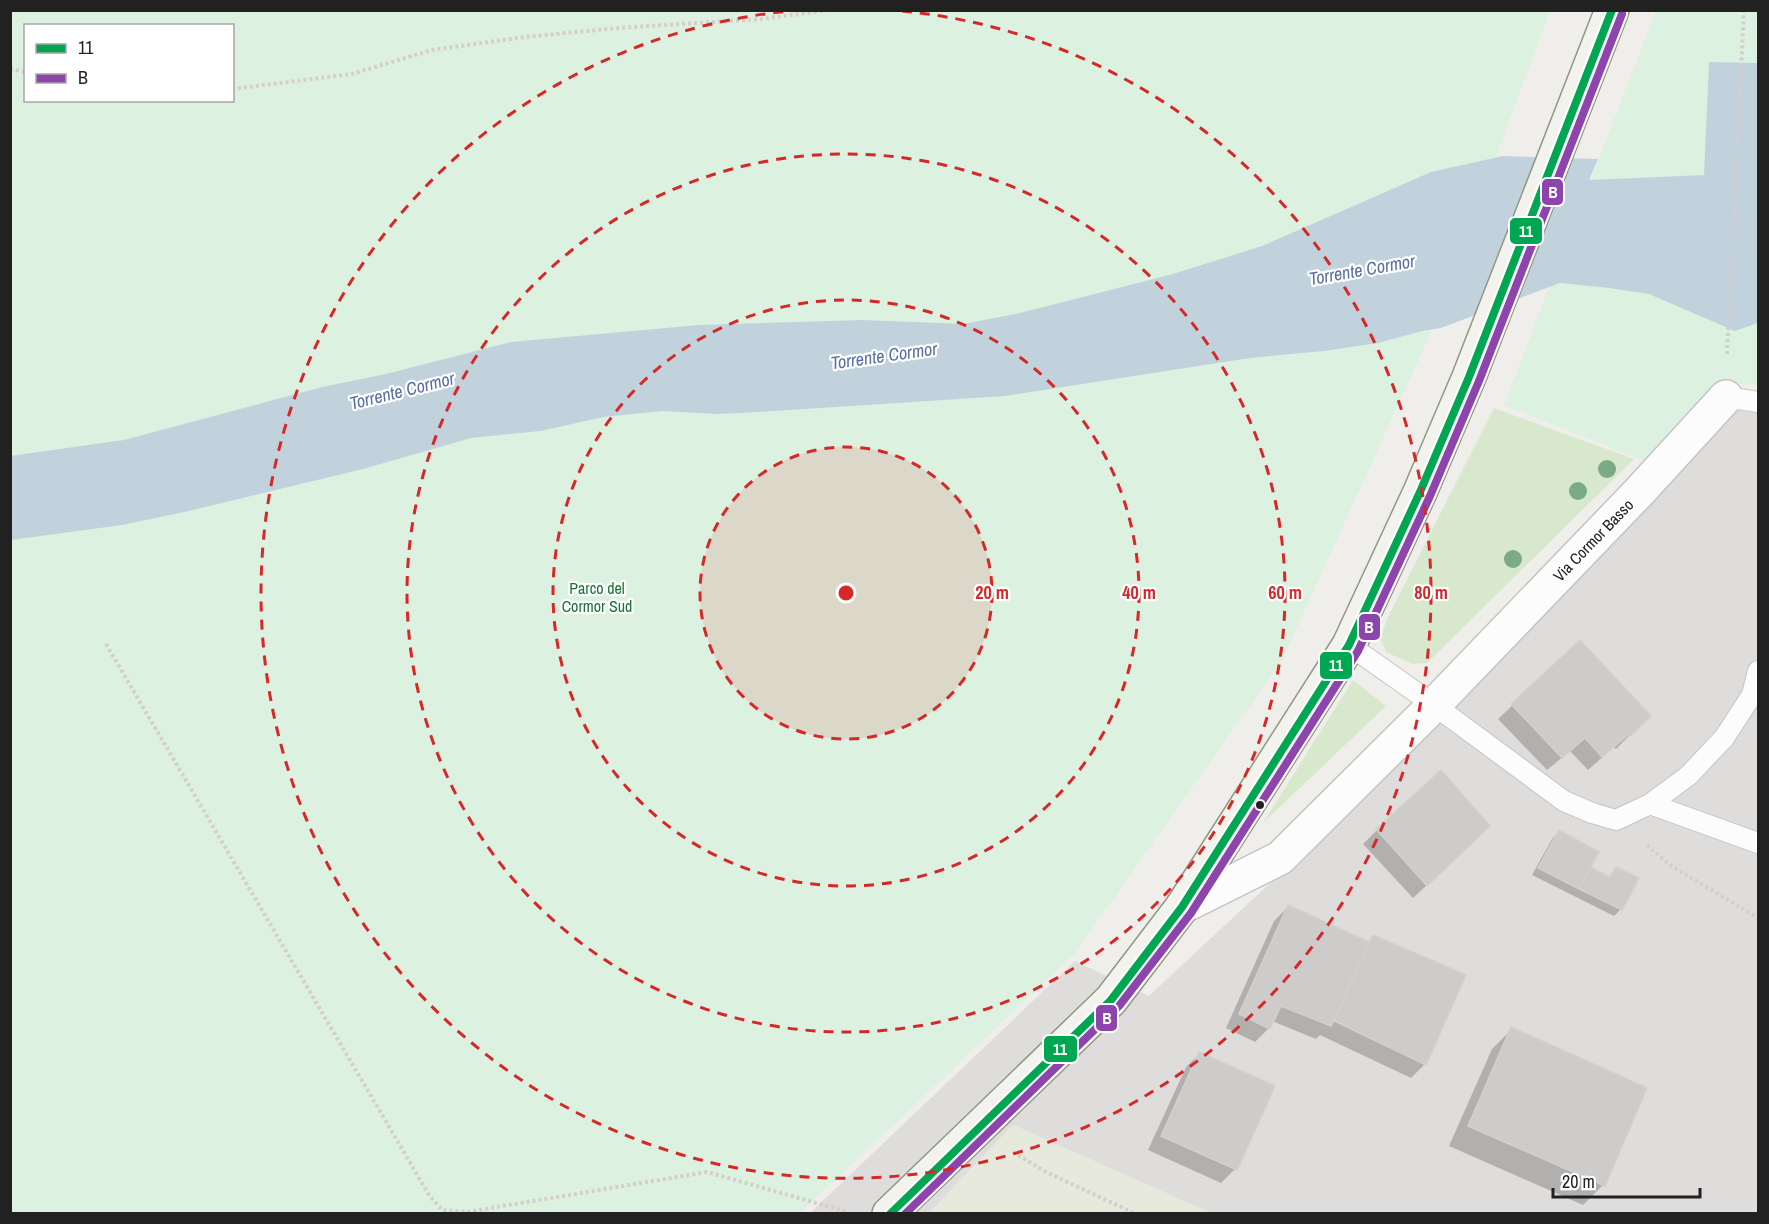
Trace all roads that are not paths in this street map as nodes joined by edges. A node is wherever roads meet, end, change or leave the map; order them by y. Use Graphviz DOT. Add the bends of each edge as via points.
graph roads {
  1 [pos="1612,10"];
  2 [pos="1726,397"];
  3 [pos="1758,402"];
  4 [pos="1349,645"];
  5 [pos="1758,671"];
  6 [pos="1434,705"];
  7 [pos="1650,804"];
  8 [pos="1758,843"];
  9 [pos="1182,907"];
  10 [pos="890,1214"];
  1 -- 4 [label="street, Via Cormor Basso" via="1469,377"];
  2 -- 3 [label="lane"];
  2 -- 6 [label="street, Via Cormor Basso"];
  4 -- 6 [label="lane"];
  4 -- 9 [label="street, Via Cormor Basso"];
  5 -- 7 [label="lane" via="1752,695 1724,738 1688,776"];
  6 -- 7 [label="lane" via="1564,801 1616,820"];
  6 -- 9 [label="street, Via Cormor Basso" via="1280,858"];
  7 -- 8 [label="lane"];
  9 -- 10 [label="street, Via Cormor Basso" via="1111,1000"];
}
